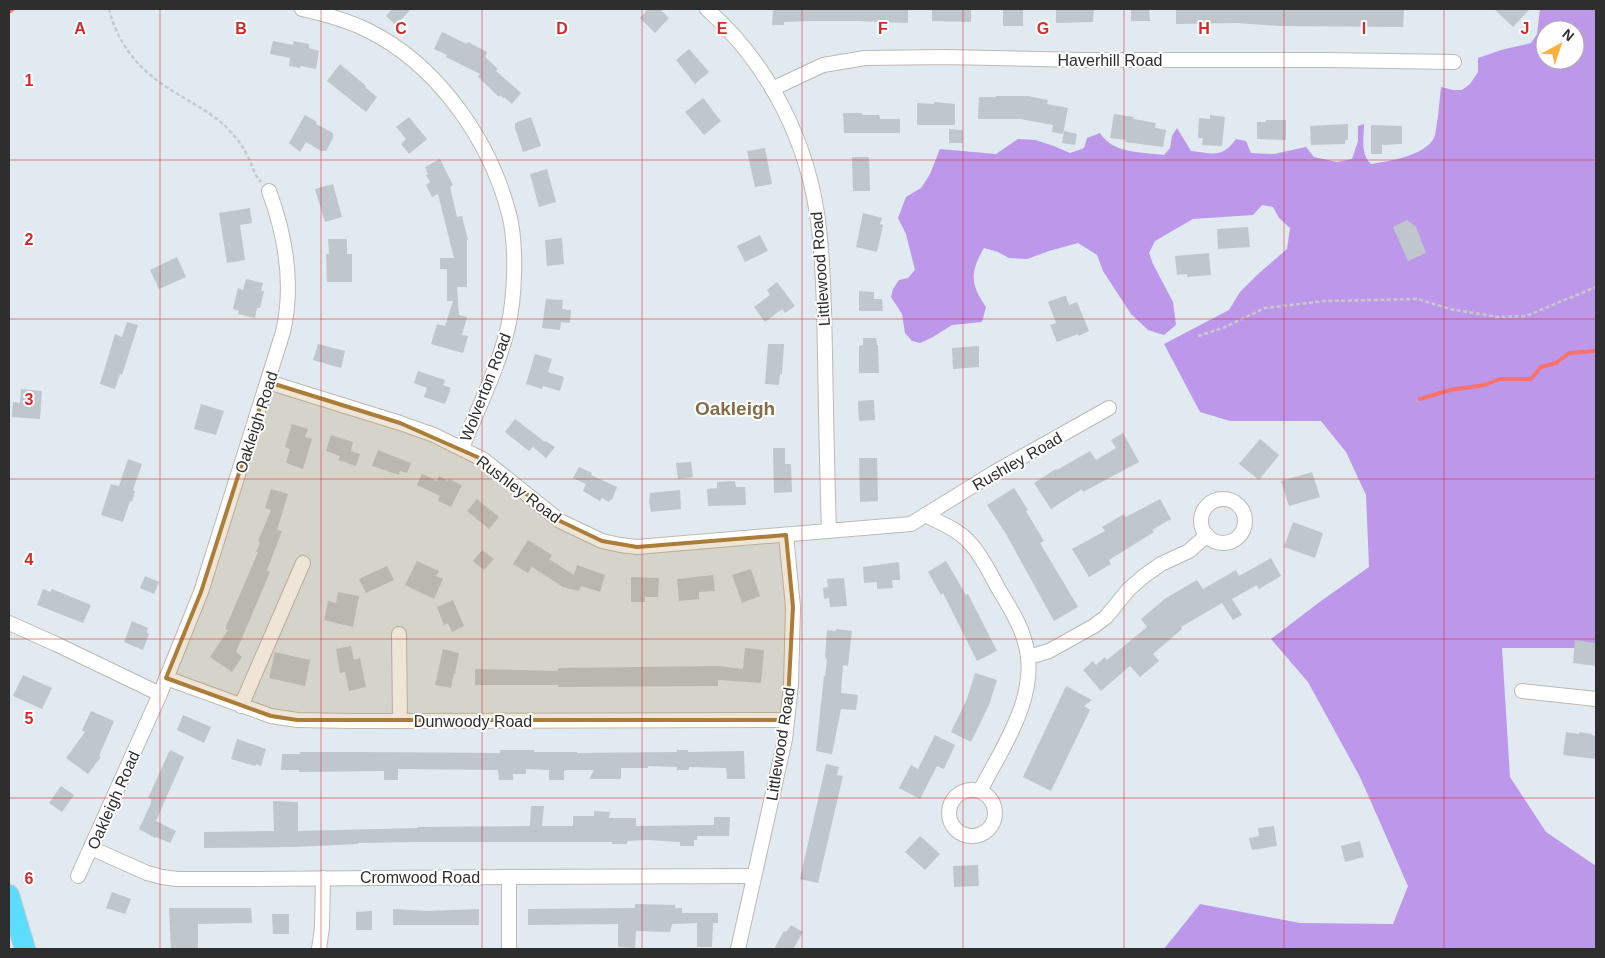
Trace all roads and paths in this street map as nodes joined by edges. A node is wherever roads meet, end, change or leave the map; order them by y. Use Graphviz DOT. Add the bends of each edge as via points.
graph roads {
  1 [pos="109,9"];
  2 [pos="302,9"];
  3 [pos="707,9"];
  4 [pos="1454,62"];
  5 [pos="772,89"];
  6 [pos="270,191"];
  7 [pos="1596,287"];
  8 [pos="1198,336"];
  9 [pos="268,382"];
  10 [pos="1109,408"];
  11 [pos="462,448"];
  12 [pos="925,515"];
  13 [pos="829,531"];
  14 [pos="786,535"];
  15 [pos="1207,535"];
  16 [pos="303,563"];
  17 [pos="9,623"];
  18 [pos="399,634"];
  19 [pos="1029,657"];
  20 [pos="166,678"];
  21 [pos="1522,691"];
  22 [pos="160,694"];
  23 [pos="1596,699"];
  24 [pos="241,706"];
  25 [pos="400,720"];
  26 [pos="787,720"];
  27 [pos="980,791"];
  28 [pos="91,848"];
  29 [pos="78,876"];
  30 [pos="754,876"];
  31 [pos="509,877"];
  32 [pos="323,878"];
  33 [pos="9,895"];
  34 [pos="25,949"];
  35 [pos="319,949"];
  36 [pos="509,949"];
  37 [pos="738,949"];
  1 -- 6 [label="path" via="119,38 129,53 153,79 223,124 241,144 258,180"];
  2 -- 11 [label="street, Wolverton Road" via="368,30 419,64 461,112 482,146 502,190 510,216 513,243 513,290 508,326 497,364"];
  3 -- 5 [label="street, Littlewood Road" via="748,52"];
  4 -- 5 [label="street, Haverhill Road" via="865,58 823,65"];
  5 -- 13 [label="street, Littlewood Road" via="805,163 819,228"];
  6 -- 9 [label="street, Oakleigh Road" via="286,250 288,284 285,324"];
  7 -- 8 [label="path" via="1526,316 1498,317 1450,309 1418,299 1325,301 1265,308"];
  9 -- 11 [label="street, Rushley Road" via="400,423"];
  9 -- 20 [label="street, Oakleigh Road" via="201,592"];
  10 -- 12 [label="street, Rushley Road"];
  11 -- 14 [label="street, Rushley Road" via="484,460 560,521 602,541 637,547"];
  12 -- 13 [label="street, Rushley Road" via="910,524"];
  12 -- 19 [label="street" via="955,530 970,542 1017,621"];
  13 -- 14 [label="street, Rushley Road"];
  14 -- 26 [label="street, Littlewood Road" via="793,607"];
  15 -- 19 [label="street" via="1188,551 1144,576 1094,626 1049,651"];
  16 -- 24 [label="street"];
  17 -- 22 [label="street"];
  18 -- 25 [label="street"];
  19 -- 27 [label="street" via="1029,677 1018,714"];
  20 -- 22 [label="street, Oakleigh Road"];
  20 -- 24 [label="street, Dunwoody Road"];
  21 -- 23 [label="street"];
  22 -- 28 [label="street, Oakleigh Road"];
  24 -- 25 [label="street, Dunwoody Road" via="297,720"];
  25 -- 26 [label="street, Dunwoody Road"];
  26 -- 30 [label="street, Littlewood Road"];
  28 -- 29 [label="street, Oakleigh Road"];
  28 -- 32 [label="street, Cromwood Road" via="147,873 177,879"];
  30 -- 31 [label="street, Cromwood Road"];
  30 -- 37 [label="street, Littlewood Road"];
  31 -- 32 [label="street, Cromwood Road"];
  31 -- 36 [label="street"];
  32 -- 35 [label="street"];
  33 -- 34 [label="highway"];
}
